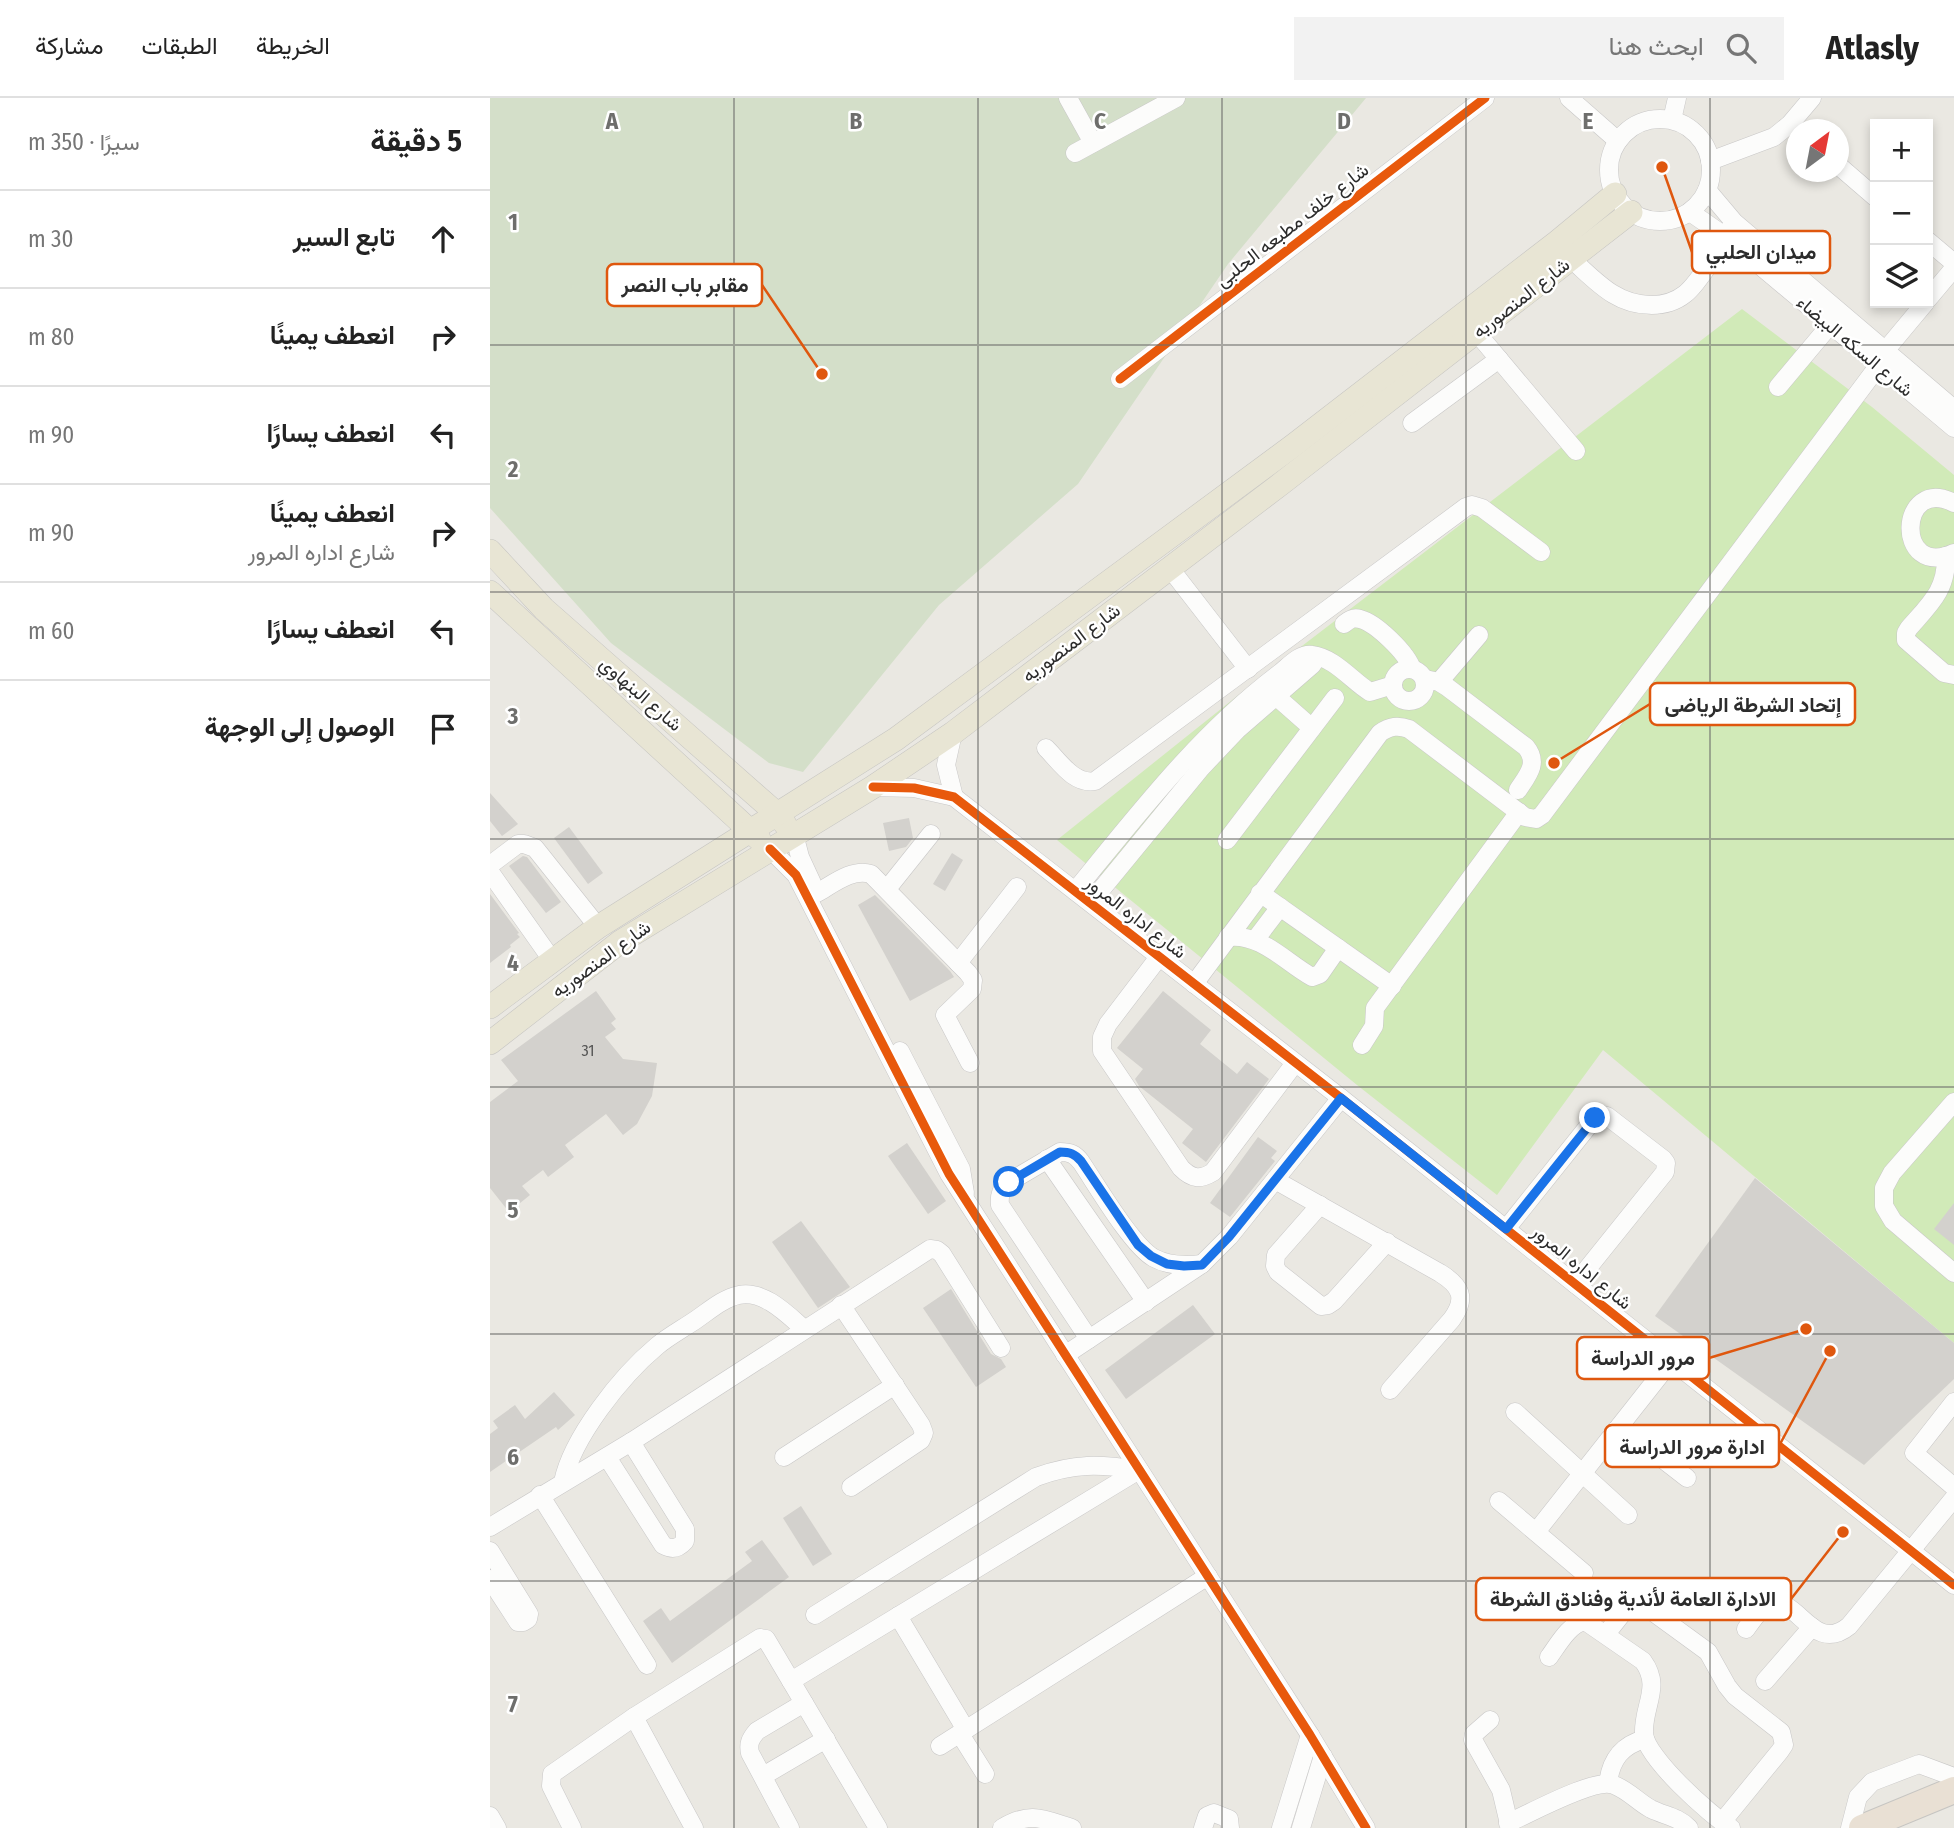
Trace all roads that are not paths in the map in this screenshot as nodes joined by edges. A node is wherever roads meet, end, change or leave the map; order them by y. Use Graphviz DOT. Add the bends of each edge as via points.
graph roads {
  1 [pos="1069,98"];
  2 [pos="1176,98"];
  3 [pos="1485,98"];
  4 [pos="1569,98"];
  5 [pos="1676,98"];
  6 [pos="1812,98"];
  7 [pos="1672,120"];
  8 [pos="1618,141"];
  9 [pos="1093,143"];
  10 [pos="1075,153"];
  11 [pos="1710,161"];
  12 [pos="1849,175"];
  13 [pos="1707,190"];
  14 [pos="1870,193"];
  15 [pos="1615,194"];
  16 [pos="1631,212"];
  17 [pos="1690,212"];
  18 [pos="1730,230"];
  19 [pos="1932,245"];
  20 [pos="1564,250"];
  21 [pos="1954,265"];
  22 [pos="1933,292"];
  23 [pos="1921,308"];
  24 [pos="1470,323"];
  25 [pos="1830,325"];
  26 [pos="1882,358"];
  27 [pos="1499,359"];
  28 [pos="1119,379"];
  29 [pos="1778,387"];
  30 [pos="1954,409"];
  31 [pos="1412,423"];
  32 [pos="1954,428"];
  33 [pos="1576,451"];
  34 [pos="1954,503"];
  35 [pos="1155,547"];
  36 [pos="490,551"];
  37 [pos="1541,552"];
  38 [pos="1950,555"];
  39 [pos="1170,567"];
  40 [pos="490,593"];
  41 [pos="1344,624"];
  42 [pos="1479,635"];
  43 [pos="1248,669"];
  44 [pos="1954,675"];
  45 [pos="1425,677"];
  46 [pos="1393,685"];
  47 [pos="1270,691"];
  48 [pos="1335,698"];
  49 [pos="1312,728"];
  50 [pos="953,733"];
  51 [pos="896,739"];
  52 [pos="1046,748"];
  53 [pos="912,761"];
  54 [pos="873,787"];
  55 [pos="1518,790"];
  56 [pos="954,797"];
  57 [pos="1519,812"];
  58 [pos="776,813"];
  59 [pos="750,830"];
  60 [pos="794,834"];
  61 [pos="931,834"];
  62 [pos="1227,840"];
  63 [pos="770,849"];
  64 [pos="490,865"];
  65 [pos="490,872"];
  66 [pos="1017,887"];
  67 [pos="887,889"];
  68 [pos="1075,891"];
  69 [pos="817,893"];
  70 [pos="1260,893"];
  71 [pos="1091,902"];
  72 [pos="1280,907"];
  73 [pos="598,927"];
  74 [pos="1228,937"];
  75 [pos="1255,940"];
  76 [pos="1338,948"];
  77 [pos="1159,957"];
  78 [pos="552,960"];
  79 [pos="958,963"];
  80 [pos="1194,984"];
  81 [pos="1392,986"];
  82 [pos="490,1007"];
  83 [pos="490,1043"];
  84 [pos="1362,1045"];
  85 [pos="970,1063"];
  86 [pos="1295,1063"];
  87 [pos="1341,1098"];
  88 [pos="1954,1102"];
  89 [pos="1047,1160"];
  90 [pos="1275,1180"];
  91 [pos="965,1196"];
  92 [pos="1105,1197"];
  93 [pos="1320,1205"];
  94 [pos="1083,1211"];
  95 [pos="1506,1229"];
  96 [pos="1387,1242"];
  97 [pos="1202,1265"];
  98 [pos="1954,1273"];
  99 [pos="1575,1284"];
  100 [pos="1146,1302"];
  101 [pos="841,1305"];
  102 [pos="804,1329"];
  103 [pos="1088,1339"];
  104 [pos="1001,1348"];
  105 [pos="1065,1354"];
  106 [pos="1671,1361"];
  107 [pos="895,1385"];
  108 [pos="1390,1390"];
  109 [pos="1954,1402"];
  110 [pos="1515,1412"];
  111 [pos="1620,1426"];
  112 [pos="631,1442"];
  113 [pos="607,1457"];
  114 [pos="784,1457"];
  115 [pos="1139,1470"];
  116 [pos="1582,1474"];
  117 [pos="1687,1478"];
  118 [pos="563,1482"];
  119 [pos="851,1487"];
  120 [pos="1954,1487"];
  121 [pos="540,1495"];
  122 [pos="1954,1498"];
  123 [pos="1499,1501"];
  124 [pos="1628,1516"];
  125 [pos="490,1527"];
  126 [pos="1536,1532"];
  127 [pos="1910,1550"];
  128 [pos="490,1551"];
  129 [pos="1584,1573"];
  130 [pos="1208,1576"];
  131 [pos="490,1579"];
  132 [pos="1954,1586"];
  133 [pos="815,1615"];
  134 [pos="898,1616"];
  135 [pos="1812,1627"];
  136 [pos="1746,1629"];
  137 [pos="1605,1634"];
  138 [pos="1549,1657"];
  139 [pos="647,1665"];
  140 [pos="791,1681"];
  141 [pos="1765,1681"];
  142 [pos="804,1703"];
  143 [pos="634,1717"];
  144 [pos="1490,1720"];
  145 [pos="963,1732"];
  146 [pos="1310,1735"];
  147 [pos="826,1739"];
  148 [pos="1645,1739"];
  149 [pos="940,1746"];
  150 [pos="1323,1756"];
  151 [pos="985,1774"];
  152 [pos="762,1776"];
  153 [pos="1954,1777"];
  154 [pos="1608,1783"];
  155 [pos="1954,1790"];
  156 [pos="1689,1793"];
  157 [pos="1669,1815"];
  158 [pos="490,1816"];
  159 [pos="1721,1821"];
  160 [pos="1509,1826"];
  161 [pos="497,1828"];
  162 [pos="572,1828"];
  163 [pos="694,1828"];
  164 [pos="790,1828"];
  165 [pos="878,1828"];
  166 [pos="1002,1828"];
  167 [pos="1072,1828"];
  168 [pos="1203,1828"];
  169 [pos="1230,1828"];
  170 [pos="1281,1828"];
  171 [pos="1301,1828"];
  172 [pos="1366,1828"];
  173 [pos="1689,1828"];
  174 [pos="1696,1828"];
  175 [pos="1850,1828"];
  176 [pos="1862,1828"];
  1 -- 9 [label="street"];
  2 -- 9 [label="street"];
  3 -- 28 [label="street, شارع خلف مطبعه الحلبى"];
  4 -- 8 [label="street"];
  5 -- 7 [label="street"];
  6 -- 11 [label="street" via="1774,137"];
  7 -- 8 [label="street" via="1642,122"];
  7 -- 11 [label="street" via="1697,135"];
  8 -- 15 [label="street" via="1609,167"];
  9 -- 10 [label="street"];
  11 -- 13 [label="street"];
  12 -- 14 [label="street"];
  13 -- 17 [label="street"];
  13 -- 18 [label="street, شارع السكه البيضاء"];
  15 -- 16 [label="street"];
  15 -- 20 [label="main road, شارع المنصوريه"];
  16 -- 17 [label="street" via="1654,221"];
  16 -- 20 [label="main road, شارع المنصوريه"];
  17 -- 18 [label="street, شارع السكه البيضاء"];
  18 -- 20 [label="street" via="1691,289 1671,302 1651,305 1610,293"];
  18 -- 25 [label="street, شارع السكه البيضاء"];
  18 -- 26 [label="street, شارع السكه البيضاء"];
  19 -- 21 [label="street"];
  20 -- 24 [label="main road, شارع المنصوريه"];
  21 -- 22 [label="street"];
  23 -- 26 [label="street"];
  24 -- 27 [label="street"];
  24 -- 35 [label="main road, شارع المنصوريه"];
  24 -- 39 [label="main road, شارع المنصوريه"];
  25 -- 26 [label="street, شارع السكه البيضاء"];
  25 -- 29 [label="street"];
  26 -- 30 [label="street, شارع السكه البيضاء"];
  26 -- 32 [label="street, شارع السكه البيضاء"];
  26 -- 57 [label="street" via="1542,815 1530,819"];
  27 -- 31 [label="street"];
  27 -- 33 [label="street"];
  34 -- 38 [label="street" via="1936,498 1926,501 1911,516 1909,527 1916,547 1925,554"];
  35 -- 39 [label="main road"];
  35 -- 51 [label="main road, شارع المنصوريه"];
  36 -- 58 [label="main road, شارع البنهاوي" via="544,609"];
  37 -- 43 [label="street" via="1482,508 1466,507"];
  38 -- 44 [label="street" via="1943,586 1909,628 1906,640 1944,673"];
  39 -- 43 [label="street"];
  39 -- 50 [label="main road, شارع المنصوريه"];
  40 -- 59 [label="main road, شارع البنهاوي"];
  41 -- 45 [label="street" via="1354,619 1365,621 1402,649"];
  42 -- 45 [label="street"];
  43 -- 52 [label="street" via="1095,781 1076,778"];
  45 -- 46 [label="street" via="1399,673"];
  45 -- 46 [label="street" via="1423,693 1412,701 1399,697"];
  45 -- 55 [label="street" via="1531,753 1532,767"];
  46 -- 47 [label="street" via="1370,692 1317,657 1312,665"];
  47 -- 49 [label="street"];
  47 -- 68 [label="street" via="1225,721 1162,786"];
  47 -- 71 [label="street"];
  48 -- 49 [label="street"];
  49 -- 62 [label="street"];
  50 -- 53 [label="main road, شارع المنصوريه"];
  50 -- 56 [label="street" via="946,765"];
  51 -- 53 [label="main road"];
  51 -- 58 [label="main road, شارع المنصوريه"];
  53 -- 54 [label="main road, شارع المنصوريه"];
  54 -- 56 [label="street, شارع اداره المرور" via="914,788"];
  54 -- 60 [label="main road, شارع المنصوريه"];
  56 -- 68 [label="street, شارع اداره المرور"];
  57 -- 70 [label="street" via="1409,729 1387,728"];
  57 -- 81 [label="street"];
  58 -- 59 [label="main road, شارع المنصوريه"];
  58 -- 60 [label="main road, شارع البنهاوي"];
  59 -- 63 [label="main road, شارع البنهاوي"];
  59 -- 73 [label="main road, شارع المنصوريه"];
  60 -- 63 [label="main road, شارع المنصوريه"];
  60 -- 69 [label="street"];
  61 -- 67 [label="street"];
  63 -- 83 [label="main road, شارع المنصوريه" via="621,942"];
  63 -- 91 [label="street" via="796,875 943,1162"];
  64 -- 73 [label="street" via="518,844 535,848"];
  65 -- 78 [label="street"];
  66 -- 79 [label="street"];
  67 -- 69 [label="street" via="863,871"];
  67 -- 79 [label="street"];
  68 -- 71 [label="street, شارع اداره المرور"];
  69 -- 91 [label="street" via="961,1169"];
  70 -- 72 [label="street"];
  70 -- 74 [label="street"];
  71 -- 77 [label="street, شارع اداره المرور"];
  72 -- 75 [label="street"];
  72 -- 76 [label="street"];
  73 -- 78 [label="main road, شارع المنصوريه"];
  74 -- 75 [label="street"];
  74 -- 80 [label="street"];
  75 -- 76 [label="street" via="1311,977 1320,974"];
  76 -- 81 [label="street"];
  77 -- 80 [label="street, شارع اداره المرور"];
  77 -- 86 [label="street" via="1108,1024 1102,1051 1190,1177 1202,1178 1213,1172"];
  78 -- 82 [label="main road, شارع المنصوريه"];
  79 -- 85 [label="street" via="973,980 972,989 947,1012 946,1019"];
  80 -- 86 [label="street, شارع اداره المرور"];
  81 -- 84 [label="street" via="1373,1011 1374,1026"];
  86 -- 87 [label="street, شارع اداره المرور"];
  87 -- 90 [label="street"];
  87 -- 95 [label="street, شارع اداره المرور"];
  88 -- 98 [label="street" via="1884,1188 1884,1206 1893,1221"];
  89 -- 92 [label="street" via="1060,1152 1076,1155"];
  89 -- 94 [label="street"];
  89 -- 103 [label="street" via="1003,1188 1000,1205"];
  90 -- 93 [label="street"];
  90 -- 97 [label="street"];
  91 -- 105 [label="street"];
  92 -- 94 [label="street"];
  92 -- 97 [label="street" via="1151,1256 1167,1264"];
  93 -- 96 [label="street"];
  93 -- 96 [label="street" via="1274,1261 1278,1272 1321,1306 1334,1301"];
  94 -- 100 [label="street"];
  95 -- 99 [label="street, شارع اداره المرور"];
  95 -- 99 [label="street" via="1598,1114 1664,1159 1665,1172"];
  96 -- 108 [label="street" via="1446,1277 1460,1293 1460,1307 1452,1319"];
  97 -- 100 [label="street"];
  99 -- 106 [label="street, شارع اداره المرور"];
  100 -- 103 [label="street"];
  101 -- 102 [label="street"];
  101 -- 104 [label="street" via="924,1252 937,1250"];
  101 -- 107 [label="street"];
  102 -- 112 [label="street"];
  102 -- 118 [label="street" via="758,1296 741,1294 726,1300 640,1362 582,1434"];
  103 -- 105 [label="street"];
  105 -- 115 [label="street"];
  106 -- 111 [label="street"];
  106 -- 127 [label="street, شارع اداره المرور"];
  107 -- 114 [label="street"];
  107 -- 119 [label="street" via="921,1424 921,1440"];
  109 -- 120 [label="street" via="1914,1453"];
  110 -- 116 [label="street"];
  111 -- 116 [label="street"];
  111 -- 117 [label="street"];
  112 -- 113 [label="street"];
  112 -- 113 [label="street" via="685,1529 681,1546 663,1545"];
  113 -- 118 [label="street"];
  115 -- 130 [label="street"];
  115 -- 133 [label="street" via="1086,1464 1036,1477"];
  115 -- 134 [label="street"];
  116 -- 124 [label="street"];
  116 -- 126 [label="street"];
  118 -- 121 [label="street"];
  121 -- 125 [label="street"];
  121 -- 139 [label="street"];
  122 -- 127 [label="street"];
  123 -- 126 [label="street"];
  126 -- 129 [label="street"];
  127 -- 132 [label="street, شارع اداره المرور"];
  127 -- 135 [label="street" via="1849,1626 1831,1635"];
  128 -- 131 [label="street" via="528,1619 519,1622"];
  130 -- 145 [label="street"];
  130 -- 146 [label="street"];
  134 -- 140 [label="street"];
  134 -- 145 [label="street"];
  135 -- 136 [label="street" via="1780,1603 1761,1610"];
  135 -- 141 [label="street"];
  137 -- 138 [label="street" via="1585,1621 1578,1622"];
  137 -- 148 [label="street" via="1649,1670 1652,1681"];
  137 -- 159 [label="street" via="1629,1605 1638,1601 1708,1652 1735,1696 1781,1732 1784,1745"];
  140 -- 142 [label="street"];
  140 -- 143 [label="street" via="766,1639 760,1638"];
  142 -- 147 [label="street"];
  142 -- 152 [label="street" via="751,1737 750,1754"];
  143 -- 162 [label="street" via="552,1774 551,1786"];
  143 -- 163 [label="street"];
  144 -- 160 [label="street" via="1473,1740 1501,1790"];
  145 -- 149 [label="street"];
  145 -- 151 [label="street"];
  146 -- 150 [label="street"];
  146 -- 170 [label="street"];
  147 -- 152 [label="street"];
  147 -- 165 [label="street"];
  148 -- 154 [label="street" via="1633,1742 1614,1759"];
  148 -- 156 [label="street"];
  150 -- 171 [label="street"];
  150 -- 172 [label="street"];
  152 -- 164 [label="street"];
  153 -- 175 [label="street" via="1919,1764 1872,1782 1858,1797"];
  154 -- 157 [label="street"];
  154 -- 160 [label="street" via="1590,1786"];
  155 -- 176 [label="highway"];
  156 -- 157 [label="street"];
  156 -- 159 [label="street"];
  157 -- 173 [label="street"];
  158 -- 161 [label="street"];
  159 -- 174 [label="street"];
  166 -- 167 [label="street" via="1030,1817"];
  168 -- 169 [label="street" via="1207,1816 1214,1813 1230,1819"];
}
